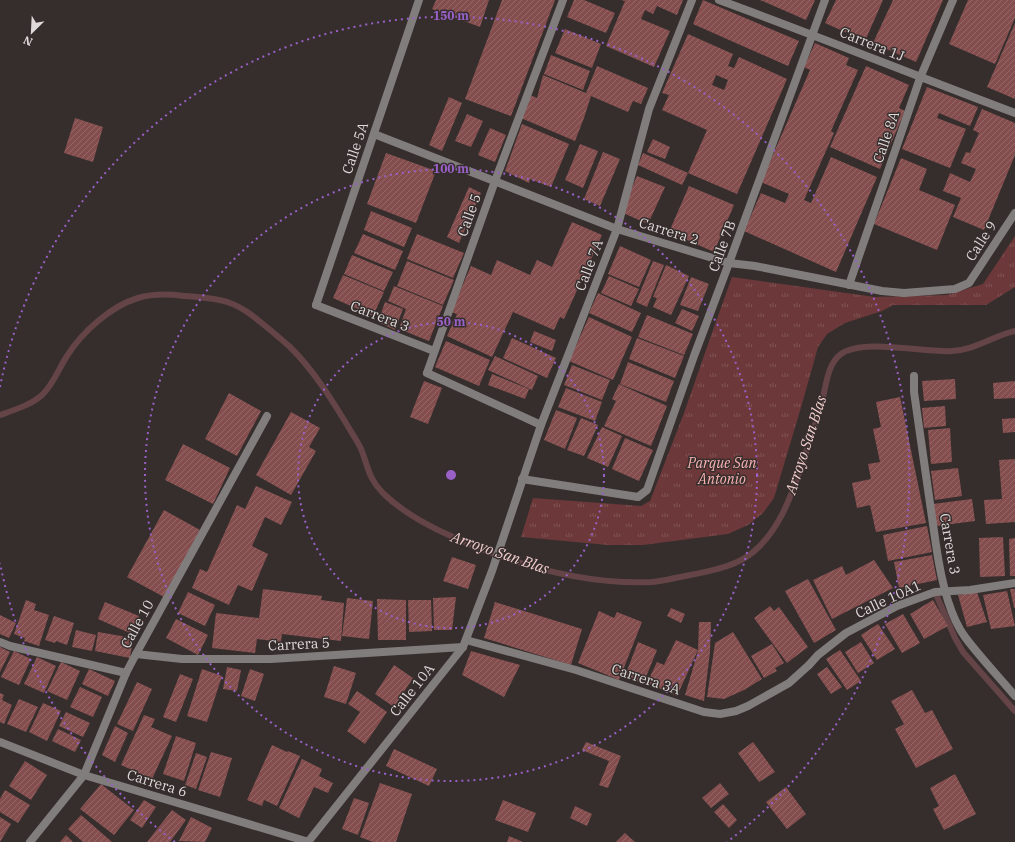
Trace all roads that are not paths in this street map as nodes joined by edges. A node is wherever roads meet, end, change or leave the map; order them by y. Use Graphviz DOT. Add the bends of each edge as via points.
graph roads {
  1 [pos="419,0"];
  2 [pos="563,0"];
  3 [pos="692,0"];
  4 [pos="719,0"];
  5 [pos="825,0"];
  6 [pos="953,0"];
  7 [pos="813,34"];
  8 [pos="920,78"];
  9 [pos="1015,113"];
  10 [pos="374,134"];
  11 [pos="495,181"];
  12 [pos="1015,213"];
  13 [pos="617,229"];
  14 [pos="729,263"];
  15 [pos="969,283"];
  16 [pos="849,285"];
  17 [pos="316,305"];
  18 [pos="434,351"];
  19 [pos="914,376"];
  20 [pos="267,416"];
  21 [pos="541,425"];
  22 [pos="522,479"];
  23 [pos="503,536"];
  24 [pos="1015,583"];
  25 [pos="946,591"];
  26 [pos="0,642"];
  27 [pos="464,644"];
  28 [pos="136,654"];
  29 [pos="808,665"];
  30 [pos="126,673"];
  31 [pos="1015,696"];
  32 [pos="0,742"];
  33 [pos="84,775"];
  34 [pos="30,842"];
  35 [pos="308,842"];
  1 -- 10 [label="street, Calle 5A"];
  2 -- 11 [label="street, Calle 5"];
  3 -- 13 [label="street, Calle 7A" via="649,109"];
  4 -- 7 [label="street, Carrera 1J"];
  5 -- 7 [label="street, Calle 7B"];
  6 -- 8 [label="street, Calle 8A"];
  7 -- 8 [label="street, Carrera 1J"];
  7 -- 14 [label="street, Calle 7B"];
  8 -- 9 [label="street, Carrera 1J"];
  8 -- 16 [label="street, Calle 8A"];
  10 -- 11 [label="street, Carrera 2"];
  10 -- 17 [label="street, Calle 5A"];
  11 -- 13 [label="street, Carrera 2"];
  11 -- 18 [label="street, Calle 5"];
  12 -- 15 [label="street, Calle 9"];
  13 -- 14 [label="street, Carrera 2"];
  13 -- 21 [label="street, Calle 7A"];
  14 -- 16 [label="street, Carrera 2"];
  14 -- 22 [label="street, Calle 7B" via="647,490 638,497"];
  15 -- 16 [label="street, Carrera 2" via="955,289 904,292 882,292"];
  17 -- 18 [label="street, Carrera 3"];
  18 -- 21 [label="street, Calle 5" via="427,373"];
  19 -- 25 [label="street, Carrera 3" via="914,392 939,567"];
  20 -- 28 [label="street, Calle 10"];
  21 -- 22 [label="street, Calle 7A"];
  22 -- 23 [label="street, Calle 7A"];
  23 -- 27 [label="street, Calle 10A"];
  24 -- 25 [label="street, Calle 10A1"];
  25 -- 29 [label="street, Calle 10A1" via="935,592 897,606 846,633"];
  25 -- 31 [label="street, Carrera 3" via="965,636"];
  26 -- 30 [label="street"];
  27 -- 28 [label="street, Carrera 5" via="271,659 182,659"];
  27 -- 29 [label="street, Carrera 3A" via="576,670 704,712 720,714 748,706 789,683"];
  27 -- 35 [label="street, Calle 10A"];
  28 -- 30 [label="street, Calle 10"];
  30 -- 33 [label="street, Calle 10"];
  32 -- 33 [label="street, Carrera 6"];
  33 -- 34 [label="street, Calle 10"];
  33 -- 35 [label="street, Carrera 6"];
}
